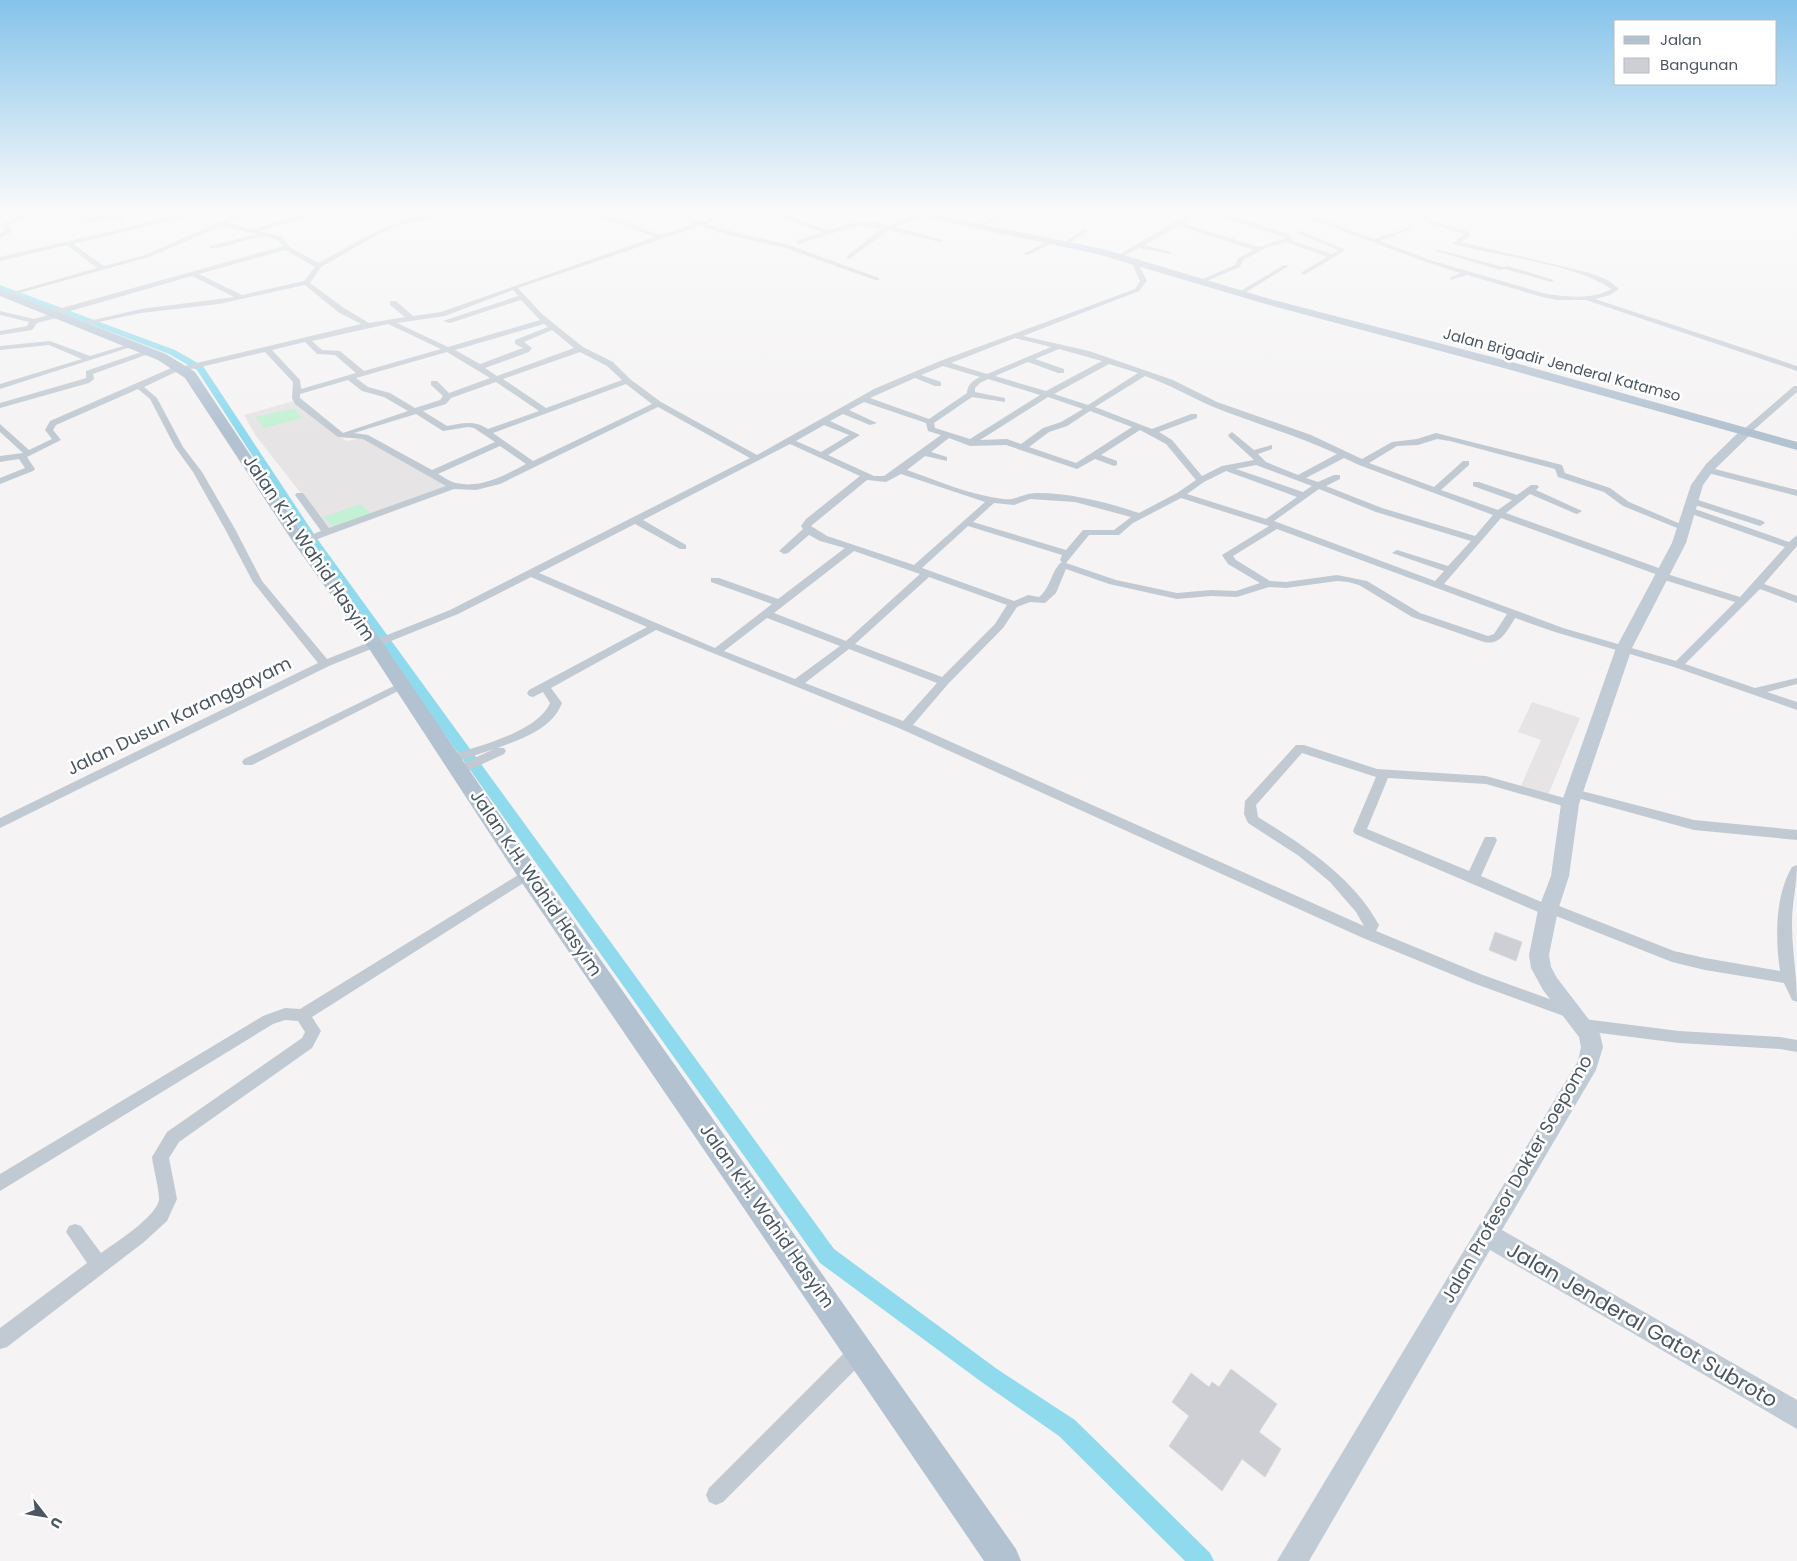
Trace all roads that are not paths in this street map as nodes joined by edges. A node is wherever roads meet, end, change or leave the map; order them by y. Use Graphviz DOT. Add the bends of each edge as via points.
graph roads {
  1 [pos="48,285"];
  2 [pos="160,285"];
  3 [pos="216,285"];
  4 [pos="297,285"];
  5 [pos="308,285"];
  6 [pos="520,285"];
  7 [pos="1142,285"];
  8 [pos="1215,285"];
  9 [pos="1255,285"];
  10 [pos="1511,285"];
  11 [pos="1611,285"];
  12 [pos="514,287"];
  13 [pos="1241,293"];
  14 [pos="9,297"];
  15 [pos="241,297"];
  16 [pos="524,297"];
  17 [pos="1587,298"];
  18 [pos="393,303"];
  19 [pos="460,307"];
  20 [pos="470,314"];
  21 [pos="72,317"];
  22 [pos="412,319"];
  23 [pos="447,321"];
  24 [pos="546,321"];
  25 [pos="34,322"];
  26 [pos="389,322"];
  27 [pos="368,325"];
  28 [pos="553,328"];
  29 [pos="0,333"];
  30 [pos="1014,336"];
  31 [pos="306,339"];
  32 [pos="1058,347"];
  33 [pos="0,348"];
  34 [pos="266,348"];
  35 [pos="447,348"];
  36 [pos="141,349"];
  37 [pos="580,349"];
  38 [pos="90,359"];
  39 [pos="1030,360"];
  40 [pos="1108,361"];
  41 [pos="943,363"];
  42 [pos="187,367"];
  43 [pos="477,368"];
  44 [pos="1797,369"];
  45 [pos="1061,371"];
  46 [pos="361,373"];
  47 [pos="1144,373"];
  48 [pos="914,374"];
  49 [pos="987,376"];
  50 [pos="349,377"];
  51 [pos="496,380"];
  52 [pos="626,381"];
  53 [pos="434,383"];
  54 [pos="938,384"];
  55 [pos="139,386"];
  56 [pos="0,387"];
  57 [pos="1797,388"];
  58 [pos="296,393"];
  59 [pos="971,394"];
  60 [pos="1047,395"];
  61 [pos="448,396"];
  62 [pos="862,398"];
  63 [pos="1002,400"];
  64 [pos="658,404"];
  65 [pos="0,406"];
  66 [pos="1089,408"];
  67 [pos="544,410"];
  68 [pos="842,410"];
  69 [pos="415,411"];
  70 [pos="1194,416"];
  71 [pos="822,422"];
  72 [pos="930,422"];
  73 [pos="873,423"];
  74 [pos="0,427"];
  75 [pos="1139,427"];
  76 [pos="1152,432"];
  77 [pos="1746,432"];
  78 [pos="486,433"];
  79 [pos="341,435"];
  80 [pos="1232,435"];
  81 [pos="946,436"];
  82 [pos="790,441"];
  83 [pos="500,443"];
  84 [pos="970,443"];
  85 [pos="1269,446"];
  86 [pos="1797,446"];
  87 [pos="1023,447"];
  88 [pos="925,453"];
  89 [pos="1253,453"];
  90 [pos="26,454"];
  91 [pos="1344,454"];
  92 [pos="1094,455"];
  93 [pos="820,456"];
  94 [pos="0,458"];
  95 [pos="756,458"];
  96 [pos="944,459"];
  97 [pos="1262,462"];
  98 [pos="1114,463"];
  99 [pos="1362,463"];
  100 [pos="1466,463"];
  101 [pos="533,465"];
  102 [pos="1225,468"];
  103 [pos="1707,470"];
  104 [pos="900,471"];
  105 [pos="431,474"];
  106 [pos="866,476"];
  107 [pos="1337,477"];
  108 [pos="1298,478"];
  109 [pos="1201,480"];
  110 [pos="0,481"];
  111 [pos="1476,484"];
  112 [pos="453,486"];
  113 [pos="1318,486"];
  114 [pos="1436,491"];
  115 [pos="1797,494"];
  116 [pos="300,495"];
  117 [pos="1180,495"];
  118 [pos="1304,496"];
  119 [pos="992,500"];
  120 [pos="1519,500"];
  121 [pos="1576,511"];
  122 [pos="1500,513"];
  123 [pos="1689,513"];
  124 [pos="1140,516"];
  125 [pos="636,520"];
  126 [pos="967,523"];
  127 [pos="1760,523"];
  128 [pos="1272,524"];
  129 [pos="808,530"];
  130 [pos="324,533"];
  131 [pos="1476,539"];
  132 [pos="303,541"];
  133 [pos="683,546"];
  134 [pos="1792,546"];
  135 [pos="852,547"];
  136 [pos="784,551"];
  137 [pos="1397,553"];
  138 [pos="1068,554"];
  139 [pos="1797,558"];
  140 [pos="1062,565"];
  141 [pos="916,568"];
  142 [pos="1450,570"];
  143 [pos="928,572"];
  144 [pos="530,573"];
  145 [pos="1662,574"];
  146 [pos="715,580"];
  147 [pos="1268,584"];
  148 [pos="1438,584"];
  149 [pos="1758,585"];
  150 [pos="1797,600"];
  151 [pos="1742,601"];
  152 [pos="778,603"];
  153 [pos="1013,604"];
  154 [pos="765,613"];
  155 [pos="1513,613"];
  156 [pos="656,626"];
  157 [pos="378,642"];
  158 [pos="849,644"];
  159 [pos="1624,648"];
  160 [pos="716,652"];
  161 [pos="325,664"];
  162 [pos="1678,665"];
  163 [pos="1797,681"];
  164 [pos="944,682"];
  165 [pos="796,684"];
  166 [pos="402,685"];
  167 [pos="1755,691"];
  168 [pos="1797,706"];
  169 [pos="905,726"];
  170 [pos="516,743"];
  171 [pos="248,762"];
  172 [pos="462,762"];
  173 [pos="1383,774"];
  174 [pos="1572,798"];
  175 [pos="0,823"];
  176 [pos="1797,835"];
  177 [pos="1490,840"];
  178 [pos="1797,870"];
  179 [pos="528,874"];
  180 [pos="1473,878"];
  181 [pos="1549,909"];
  182 [pos="1368,934"];
  183 [pos="1793,979"];
  184 [pos="1797,996"];
  185 [pos="302,1015"];
  186 [pos="1578,1019"];
  187 [pos="1797,1046"];
  188 [pos="0,1183"];
  189 [pos="75,1232"];
  190 [pos="1488,1235"];
  191 [pos="99,1265"];
  192 [pos="0,1340"];
  193 [pos="860,1351"];
  194 [pos="1797,1415"];
  195 [pos="716,1495"];
  196 [pos="1004,1561"];
  197 [pos="1292,1561"];
  1 -- 14 [label="street"];
  2 -- 21 [label="street"];
  3 -- 15 [label="street"];
  4 -- 15 [label="street"];
  5 -- 27 [label="street" via="341,310"];
  6 -- 12 [label="street"];
  7 -- 30 [label="street, Jalan Dusun Karanggayam"];
  8 -- 13 [label="main road, Jalan Brigadir Jenderal Katamso"];
  9 -- 13 [label="street"];
  10 -- 17 [label="street" via="1554,298"];
  11 -- 17 [label="street" via="1616,289"];
  12 -- 16 [label="street"];
  12 -- 19 [label="street"];
  13 -- 77 [label="main road, Jalan Brigadir Jenderal Katamso"];
  14 -- 21 [label="main road, Jalan K.H. Wahid Hasyim"];
  14 -- 25 [label="street"];
  15 -- 21 [label="street" via="210,304"];
  16 -- 20 [label="street"];
  16 -- 24 [label="street"];
  17 -- 44 [label="street"];
  18 -- 22 [label="street"];
  19 -- 20 [label="street"];
  19 -- 22 [label="street"];
  20 -- 23 [label="street"];
  21 -- 25 [label="street"];
  21 -- 36 [label="main road, Jalan K.H. Wahid Hasyim"];
  22 -- 26 [label="street"];
  24 -- 28 [label="street"];
  24 -- 35 [label="street"];
  25 -- 29 [label="street" via="29,328"];
  26 -- 27 [label="street"];
  26 -- 35 [label="street"];
  27 -- 31 [label="street"];
  28 -- 37 [label="street"];
  28 -- 43 [label="street" via="518,342 528,348 526,350"];
  30 -- 32 [label="street"];
  30 -- 41 [label="street, Jalan Dusun Karanggayam"];
  31 -- 34 [label="street"];
  31 -- 46 [label="street" via="320,352 337,353"];
  32 -- 39 [label="street"];
  32 -- 40 [label="street"];
  33 -- 38 [label="street" via="50,343"];
  34 -- 42 [label="street"];
  34 -- 58 [label="street" via="294,376"];
  35 -- 43 [label="street"];
  35 -- 46 [label="street"];
  36 -- 38 [label="street"];
  36 -- 42 [label="main road, Jalan K.H. Wahid Hasyim"];
  36 -- 65 [label="street" via="89,373 89,380"];
  37 -- 51 [label="street"];
  37 -- 52 [label="street" via="610,364"];
  38 -- 56 [label="street"];
  39 -- 45 [label="street"];
  39 -- 49 [label="street"];
  40 -- 47 [label="street"];
  40 -- 60 [label="street"];
  41 -- 48 [label="street, Jalan Dusun Karanggayam"];
  41 -- 49 [label="street"];
  42 -- 55 [label="street"];
  42 -- 132 [label="main road, Jalan K.H. Wahid Hasyim"];
  43 -- 51 [label="street"];
  46 -- 50 [label="street"];
  47 -- 66 [label="street"];
  47 -- 91 [label="street"];
  48 -- 54 [label="street"];
  48 -- 62 [label="street, Jalan Dusun Karanggayam"];
  49 -- 59 [label="street" via="973,386"];
  49 -- 60 [label="street"];
  50 -- 58 [label="street"];
  50 -- 69 [label="street" via="362,387 387,395"];
  51 -- 61 [label="street"];
  51 -- 67 [label="street"];
  52 -- 64 [label="street"];
  52 -- 67 [label="street"];
  53 -- 61 [label="street"];
  55 -- 90 [label="street" via="53,422 49,430 57,440"];
  55 -- 161 [label="street" via="152,398 197,472 258,582"];
  57 -- 77 [label="street"];
  58 -- 79 [label="street" via="302,406"];
  59 -- 63 [label="street"];
  59 -- 72 [label="street"];
  60 -- 66 [label="street"];
  60 -- 84 [label="street"];
  61 -- 69 [label="street" via="443,402"];
  62 -- 68 [label="street, Jalan Dusun Karanggayam"];
  62 -- 72 [label="street"];
  64 -- 95 [label="street"];
  64 -- 101 [label="street"];
  66 -- 75 [label="street"];
  66 -- 87 [label="street" via="1064,424 1046,430"];
  67 -- 78 [label="street"];
  68 -- 71 [label="street, Jalan Dusun Karanggayam"];
  68 -- 73 [label="street"];
  69 -- 78 [label="street" via="446,429 472,424"];
  69 -- 79 [label="street"];
  70 -- 76 [label="street"];
  71 -- 82 [label="street, Jalan Dusun Karanggayam"];
  71 -- 93 [label="street" via="856,435"];
  72 -- 81 [label="street" via="931,429"];
  74 -- 90 [label="street"];
  75 -- 76 [label="street"];
  75 -- 92 [label="street"];
  76 -- 109 [label="street" via="1169,442"];
  77 -- 86 [label="main road, Jalan Brigadir Jenderal Katamso"];
  77 -- 103 [label="main road, Jalan Profesor Dokter Soepomo"];
  78 -- 83 [label="street"];
  79 -- 105 [label="street" via="366,437"];
  80 -- 89 [label="street"];
  81 -- 84 [label="street"];
  81 -- 88 [label="street"];
  82 -- 93 [label="street"];
  82 -- 95 [label="street, Jalan Dusun Karanggayam"];
  83 -- 101 [label="street"];
  83 -- 105 [label="street"];
  84 -- 87 [label="street" via="1004,441"];
  85 -- 89 [label="street"];
  87 -- 92 [label="street" via="1076,466"];
  88 -- 96 [label="street"];
  88 -- 104 [label="street"];
  89 -- 97 [label="street"];
  90 -- 94 [label="street"];
  90 -- 110 [label="street" via="23,459 30,469"];
  91 -- 99 [label="street"];
  91 -- 108 [label="street"];
  92 -- 98 [label="street"];
  93 -- 106 [label="street"];
  95 -- 125 [label="street, Jalan Dusun Karanggayam"];
  97 -- 102 [label="street"];
  97 -- 108 [label="street"];
  99 -- 114 [label="street"];
  99 -- 123 [label="street" via="1395,444 1436,436 1559,467 1561,476 1607,490 1626,504"];
  100 -- 114 [label="street"];
  101 -- 112 [label="street" via="488,485"];
  102 -- 109 [label="street"];
  102 -- 118 [label="street"];
  103 -- 115 [label="street"];
  103 -- 123 [label="main road, Jalan Profesor Dokter Soepomo" via="1700,478"];
  104 -- 106 [label="street" via="886,480"];
  104 -- 119 [label="street"];
  105 -- 112 [label="street"];
  106 -- 129 [label="street" via="809,521"];
  107 -- 113 [label="street"];
  108 -- 113 [label="street"];
  109 -- 117 [label="street"];
  111 -- 120 [label="street"];
  112 -- 130 [label="street"];
  113 -- 118 [label="street"];
  113 -- 131 [label="street" via="1379,510"];
  114 -- 122 [label="street"];
  116 -- 130 [label="street"];
  117 -- 124 [label="street"];
  117 -- 128 [label="street"];
  118 -- 128 [label="street"];
  119 -- 124 [label="street" via="1015,504 1026,497 1037,496 1083,499"];
  119 -- 126 [label="street"];
  120 -- 121 [label="street" via="1532,489"];
  120 -- 122 [label="street"];
  122 -- 131 [label="street"];
  122 -- 145 [label="street"];
  123 -- 127 [label="street"];
  123 -- 134 [label="street"];
  123 -- 145 [label="main road, Jalan Profesor Dokter Soepomo"];
  124 -- 138 [label="street" via="1116,533 1086,532"];
  125 -- 133 [label="street"];
  125 -- 144 [label="street, Jalan Dusun Karanggayam"];
  126 -- 138 [label="street"];
  126 -- 141 [label="street"];
  128 -- 147 [label="street" via="1227,555 1235,564"];
  128 -- 148 [label="street"];
  129 -- 135 [label="street"];
  129 -- 136 [label="street"];
  130 -- 132 [label="street"];
  131 -- 142 [label="street"];
  132 -- 157 [label="main road, Jalan K.H. Wahid Hasyim"];
  134 -- 139 [label="street"];
  134 -- 149 [label="street"];
  135 -- 141 [label="street"];
  135 -- 152 [label="street"];
  137 -- 142 [label="street"];
  138 -- 140 [label="street"];
  140 -- 147 [label="street" via="1113,582 1177,596 1237,594"];
  140 -- 153 [label="street" via="1055,585 1045,599 1028,598"];
  141 -- 143 [label="street"];
  142 -- 148 [label="street"];
  143 -- 153 [label="street"];
  143 -- 158 [label="street"];
  144 -- 156 [label="street"];
  144 -- 157 [label="street, Jalan Dusun Karanggayam" via="454,612"];
  145 -- 151 [label="street"];
  145 -- 159 [label="main road, Jalan Profesor Dokter Soepomo"];
  146 -- 152 [label="street"];
  147 -- 155 [label="street" via="1286,585 1337,578 1354,580 1416,615 1488,640 1498,636"];
  148 -- 155 [label="street"];
  149 -- 150 [label="street"];
  149 -- 151 [label="street"];
  151 -- 162 [label="street"];
  152 -- 154 [label="street"];
  153 -- 164 [label="street" via="1005,619"];
  154 -- 158 [label="street"];
  154 -- 160 [label="street"];
  155 -- 159 [label="street"];
  156 -- 160 [label="street"];
  156 -- 172 [label="street" via="538,690 551,693 556,703 552,714"];
  157 -- 161 [label="street, Jalan Dusun Karanggayam"];
  157 -- 166 [label="main road, Jalan K.H. Wahid Hasyim"];
  158 -- 164 [label="street"];
  158 -- 165 [label="street"];
  159 -- 162 [label="street"];
  159 -- 174 [label="main road, Jalan Profesor Dokter Soepomo"];
  160 -- 165 [label="street"];
  161 -- 175 [label="street, Jalan Dusun Karanggayam"];
  162 -- 167 [label="street"];
  163 -- 167 [label="street"];
  164 -- 169 [label="street"];
  165 -- 169 [label="street"];
  166 -- 171 [label="street"];
  166 -- 172 [label="main road, Jalan K.H. Wahid Hasyim"];
  167 -- 168 [label="street"];
  169 -- 182 [label="street"];
  170 -- 172 [label="street" via="494,754"];
  172 -- 179 [label="main road, Jalan K.H. Wahid Hasyim"];
  173 -- 174 [label="street" via="1486,780"];
  173 -- 180 [label="street" via="1360,831"];
  173 -- 182 [label="street" via="1300,748 1249,808 1253,820 1311,858 1349,892 1372,925"];
  174 -- 176 [label="street" via="1694,825"];
  174 -- 181 [label="main road, Jalan Profesor Dokter Soepomo" via="1564,859"];
  177 -- 180 [label="street"];
  178 -- 183 [label="street" via="1788,888 1785,921 1786,961"];
  179 -- 185 [label="street"];
  179 -- 193 [label="main road, Jalan K.H. Wahid Hasyim"];
  180 -- 181 [label="street"];
  181 -- 183 [label="street" via="1672,956"];
  181 -- 186 [label="main road, Jalan Profesor Dokter Soepomo" via="1539,948 1541,968"];
  182 -- 186 [label="street"];
  183 -- 184 [label="street"];
  185 -- 188 [label="street" via="285,1014 268,1020"];
  185 -- 191 [label="street" via="313,1031 303,1047 169,1141 160,1157 167,1206 146,1229"];
  186 -- 187 [label="street" via="1679,1037"];
  186 -- 190 [label="main road, Jalan Profesor Dokter Soepomo" via="1592,1047 1588,1063"];
  189 -- 191 [label="street"];
  190 -- 194 [label="main road, Jalan Jenderal Gatot Subroto"];
  190 -- 197 [label="main road, Jalan Profesor Dokter Soepomo"];
  191 -- 192 [label="street"];
  193 -- 195 [label="street"];
  193 -- 196 [label="main road, Jalan K.H. Wahid Hasyim"];
}
